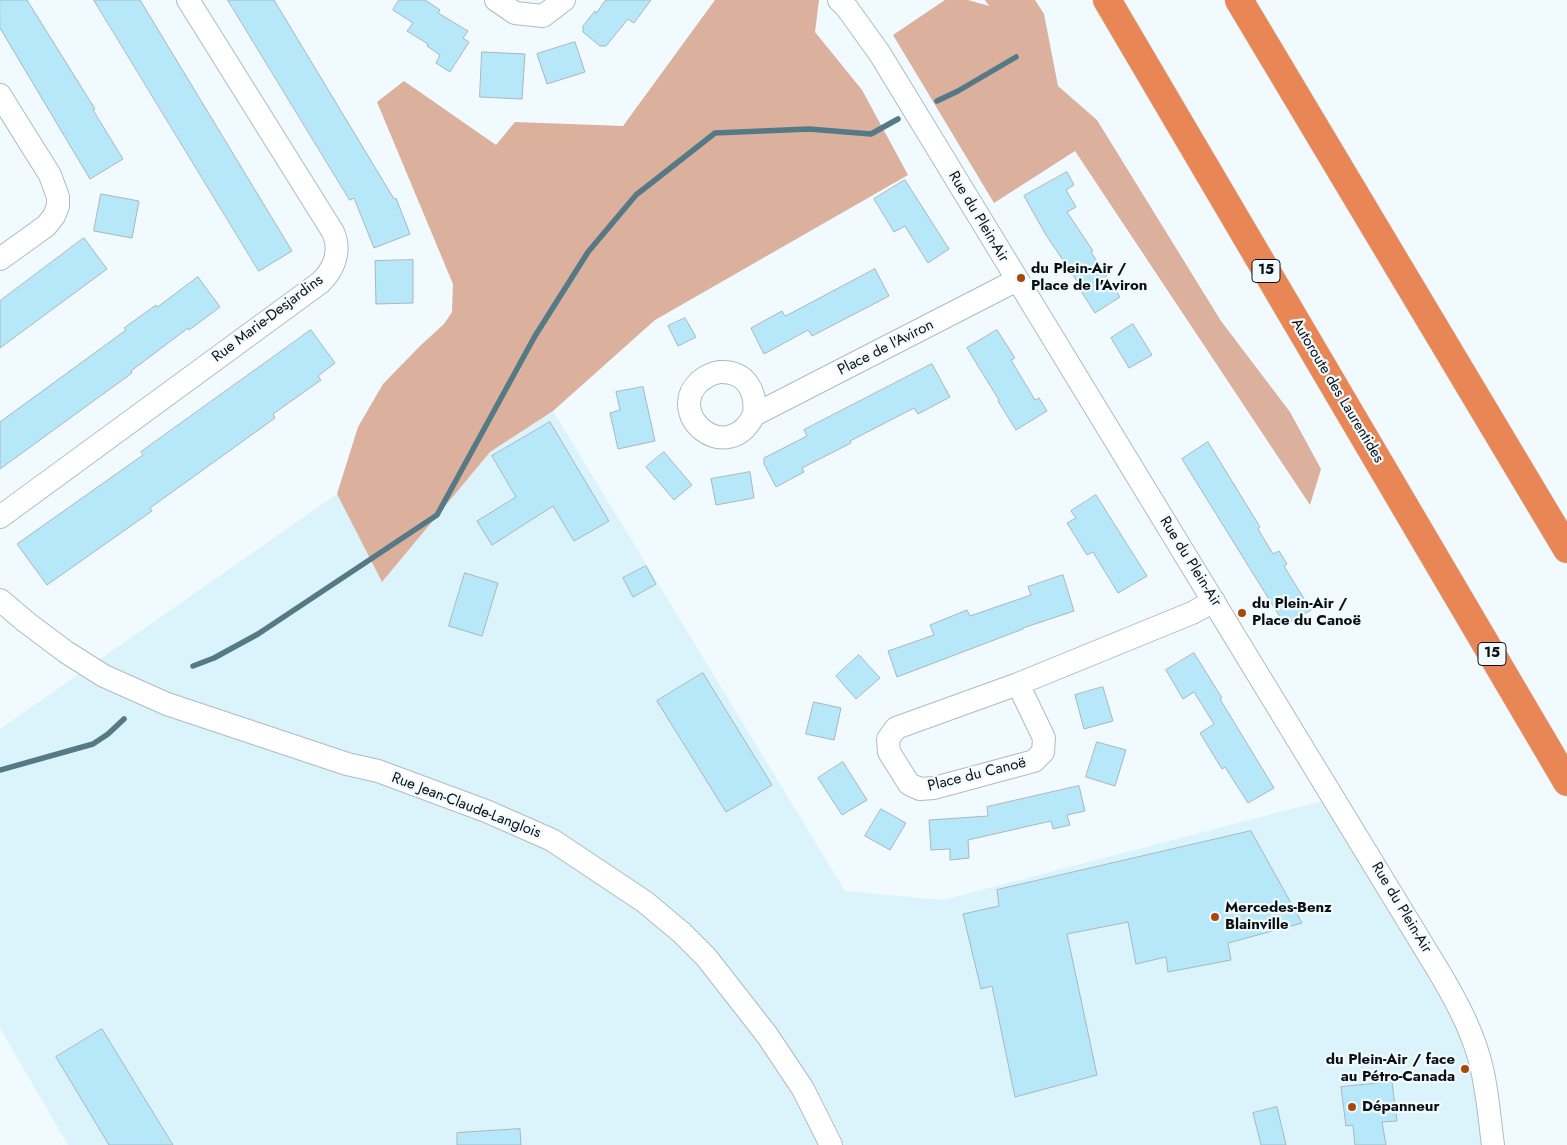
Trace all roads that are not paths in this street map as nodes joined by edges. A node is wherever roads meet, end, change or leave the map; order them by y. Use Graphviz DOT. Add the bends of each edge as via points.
graph roads {
  1 [pos="188,0"];
  2 [pos="496,0"];
  3 [pos="564,0"];
  4 [pos="839,0"];
  5 [pos="1107,0"];
  6 [pos="1239,0"];
  7 [pos="0,95"];
  8 [pos="0,259"];
  9 [pos="1017,280"];
  10 [pos="754,415"];
  11 [pos="0,517"];
  12 [pos="1567,549"];
  13 [pos="0,600"];
  14 [pos="1214,601"];
  15 [pos="1018,684"];
  16 [pos="1567,782"];
  17 [pos="831,1145"];
  18 [pos="1493,1145"];
  1 -- 11 [label="street, Rue Marie-Desjardins" via="333,232 337,254 334,264 321,282"];
  2 -- 3 [label="street" via="515,13 543,16"];
  4 -- 9 [label="street, Rue du Plein-Air" via="880,54"];
  5 -- 16 [label="highway, Autoroute des Laurentides / 15"];
  6 -- 12 [label="highway"];
  7 -- 8 [label="street" via="50,175 57,191 58,206 46,226"];
  9 -- 10 [label="street, Place de l'Aviron"];
  9 -- 14 [label="street, Rue du Plein-Air"];
  13 -- 17 [label="street, Rue Jean-Claude-Langlois" via="66,652 104,676 167,704 378,772 486,811 552,840 645,902 706,957 767,1035 803,1089"];
  14 -- 15 [label="street, Place du Canoë"];
  14 -- 18 [label="street, Rue du Plein-Air" via="1454,999 1479,1060"];
  15 -- 15 [label="street, Place du Canoë" via="896,728 888,739 889,752 909,784 920,789 934,788 1034,761 1043,752 1044,738"];
}
